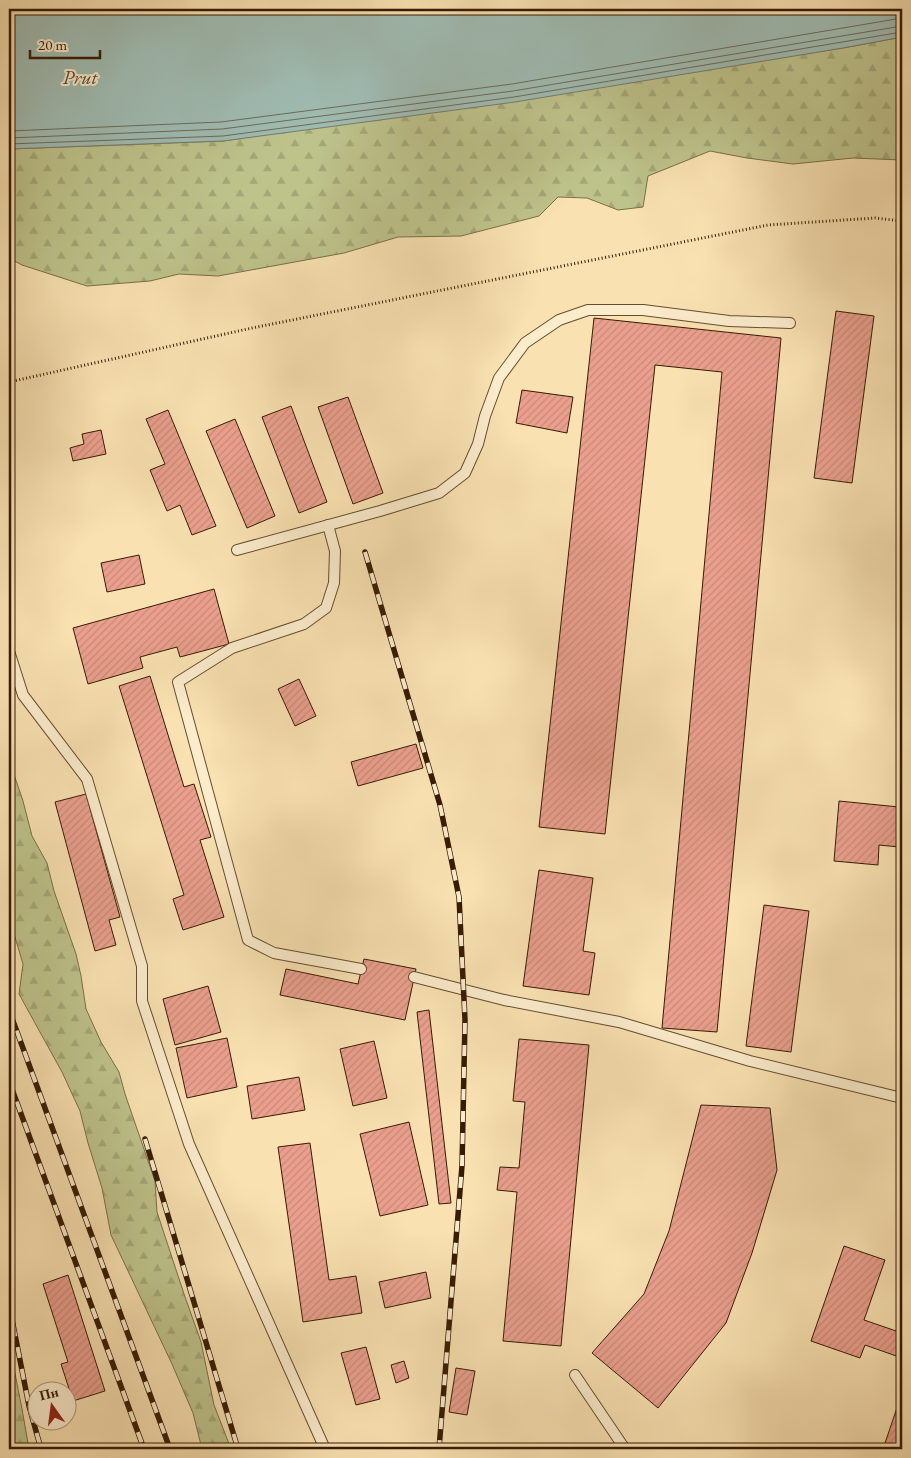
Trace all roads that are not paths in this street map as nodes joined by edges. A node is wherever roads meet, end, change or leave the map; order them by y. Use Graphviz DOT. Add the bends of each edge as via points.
graph roads {
  1 [pos="790,323"];
  2 [pos="328,525"];
  3 [pos="237,550"];
  4 [pos="9,651"];
  5 [pos="361,969"];
  6 [pos="414,977"];
  7 [pos="902,1098"];
  8 [pos="575,1375"];
  9 [pos="325,1449"];
  10 [pos="626,1449"];
  1 -- 2 [label="lane" via="729,321 634,310 588,310 559,320 525,343 499,378 465,473 438,493"];
  2 -- 3 [label="lane"];
  2 -- 5 [label="lane" via="335,551 334,583 326,608 304,624 232,648 178,682 248,940 274,953"];
  4 -- 9 [label="lane" via="22,695 87,779 142,966 142,1001 189,1144"];
  6 -- 7 [label="lane" via="504,1000 619,1022 750,1061"];
  8 -- 10 [label="lane"];
}
